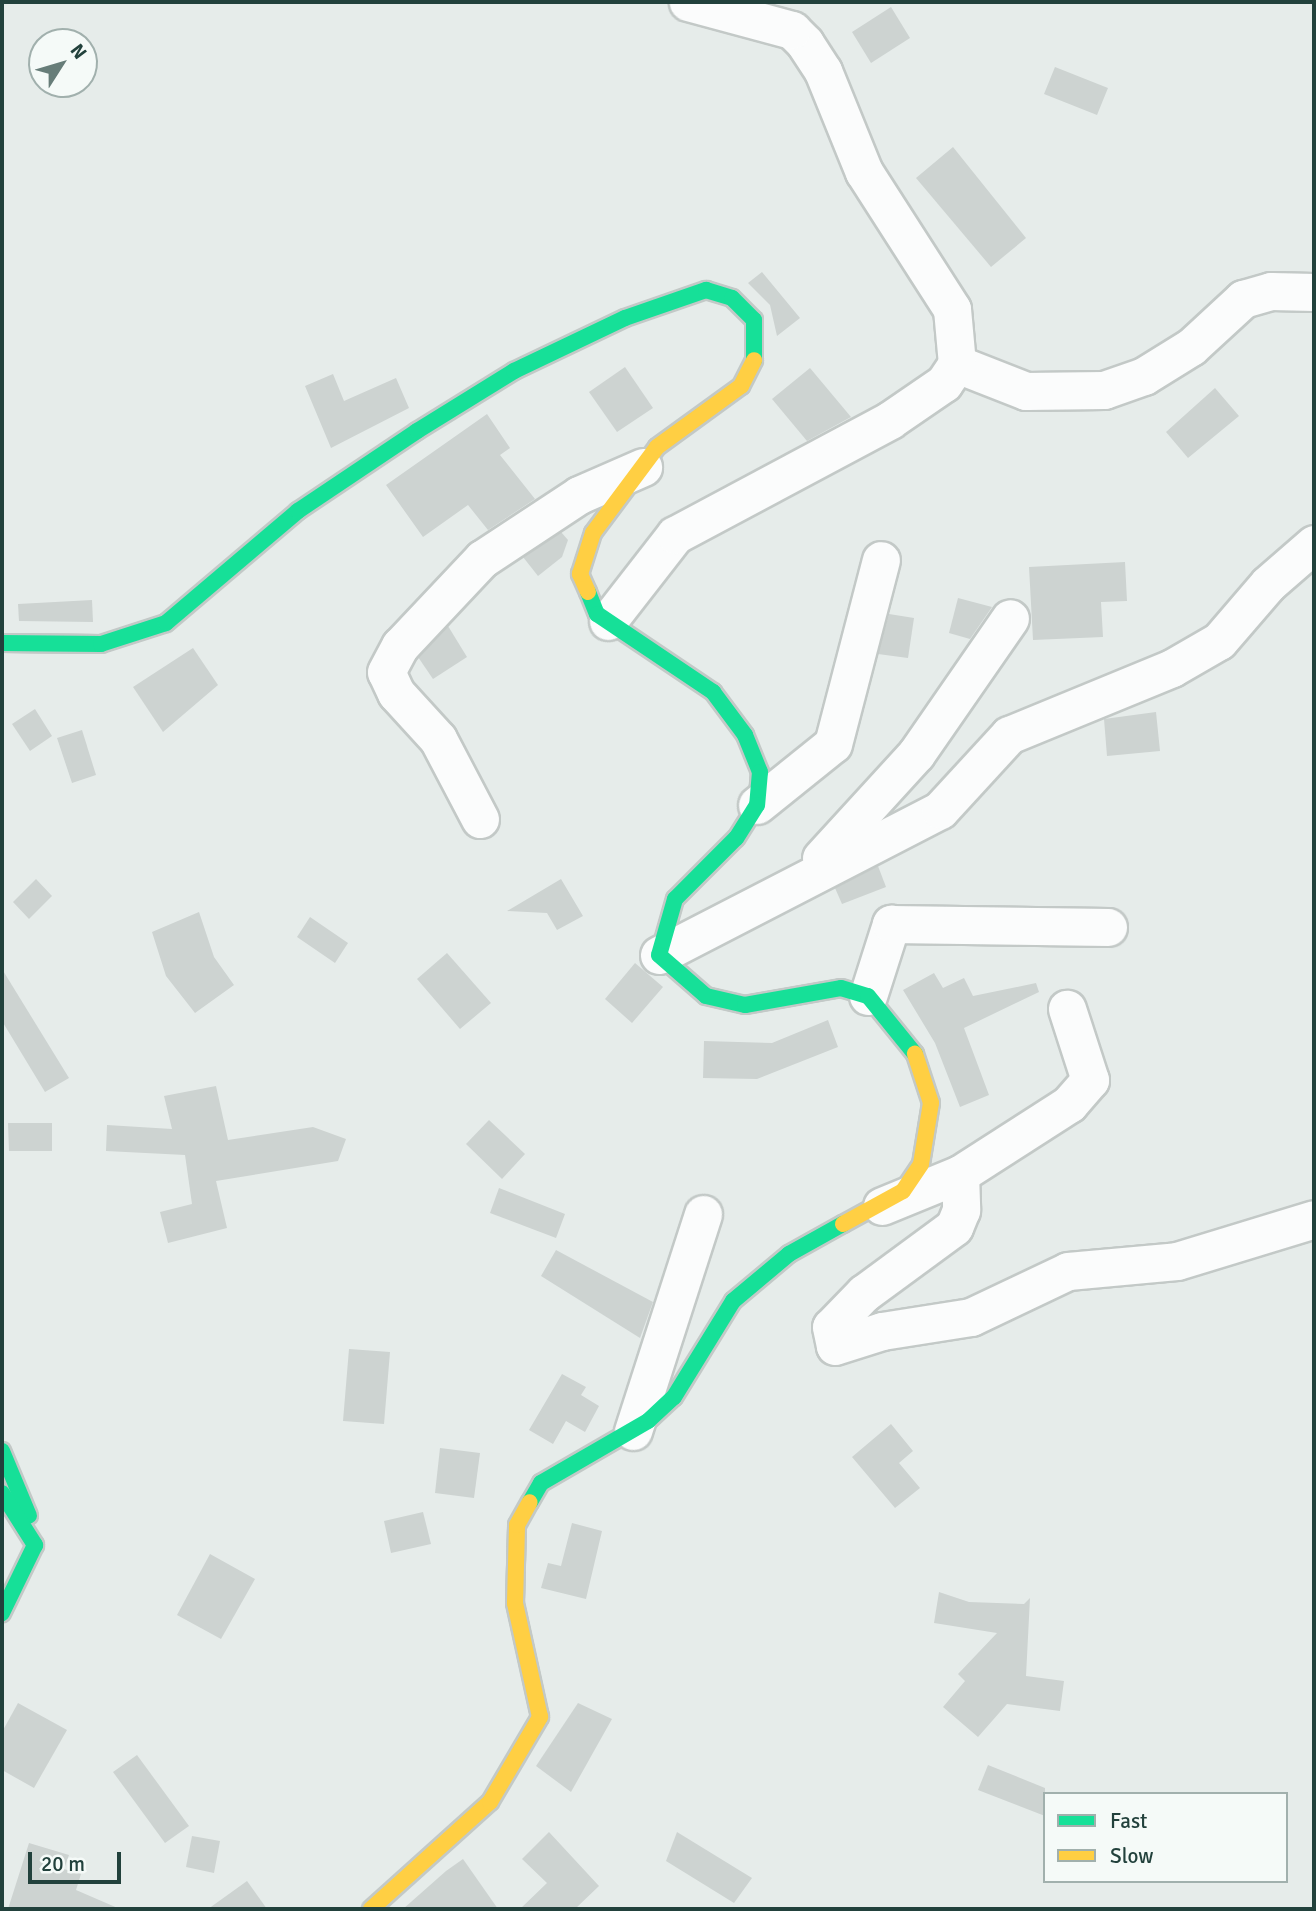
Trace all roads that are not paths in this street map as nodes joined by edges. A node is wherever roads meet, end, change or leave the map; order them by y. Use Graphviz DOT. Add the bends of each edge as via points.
graph roads {
  1 [pos="688,2"];
  2 [pos="789,16"];
  3 [pos="1314,292"];
  4 [pos="957,365"];
  5 [pos="642,467"];
  6 [pos="1314,544"];
  7 [pos="881,560"];
  8 [pos="1010,618"];
  9 [pos="608,621"];
  10 [pos="2,643"];
  11 [pos="757,805"];
  12 [pos="480,819"];
  13 [pos="792,890"];
  14 [pos="1108,927"];
  15 [pos="659,954"];
  16 [pos="868,996"];
  17 [pos="1067,1009"];
  18 [pos="960,1174"];
  19 [pos="878,1207"];
  20 [pos="704,1214"];
  21 [pos="1314,1219"];
  22 [pos="633,1431"];
  23 [pos="2,1451"];
  24 [pos="2,1493"];
  25 [pos="35,1545"];
  26 [pos="2,1612"];
  27 [pos="371,1909"];
  1 -- 2 [label="street"];
  2 -- 4 [label="street" via="823,71 864,172 952,309"];
  3 -- 4 [label="street" via="1271,291 1243,299 1191,346 1144,376 1104,390 1026,391"];
  4 -- 9 [label="street" via="944,383 878,427 675,536"];
  5 -- 9 [label="street" via="593,533 580,574 585,597"];
  5 -- 10 [label="street" via="677,430 741,387 756,357 754,320 732,298 706,290 679,295 514,371 298,511 166,623 101,644"];
  5 -- 12 [label="street" via="579,495 482,559 400,646 386,672 396,693 438,739"];
  6 -- 13 [label="street" via="1268,584 1219,641 1172,668 1009,735 940,810 887,832"];
  7 -- 11 [label="street" via="833,744"];
  8 -- 13 [label="street" via="916,754"];
  9 -- 11 [label="street" via="664,655 732,714 760,772"];
  11 -- 15 [label="street" via="736,838 676,899"];
  13 -- 15 [label="street"];
  14 -- 16 [label="street" via="891,924"];
  15 -- 16 [label="street" via="706,996 745,1005 775,1004 841,988"];
  16 -- 19 [label="street" via="914,1050 931,1103 921,1164 903,1191"];
  17 -- 18 [label="street" via="1090,1080 1069,1104"];
  18 -- 19 [label="street"];
  18 -- 21 [label="street" via="961,1210 954,1227 864,1293 831,1327 835,1346 971,1317 1068,1271 1177,1261"];
  19 -- 22 [label="street" via="757,1279 733,1301 674,1397"];
  20 -- 22 [label="street"];
  22 -- 27 [label="street" via="541,1483 517,1525 515,1603 540,1717 525,1751 490,1802"];
  23 -- 25 [label="street" via="26,1501"];
  24 -- 25 [label="street"];
  25 -- 26 [label="street" via="29,1568"];
}
